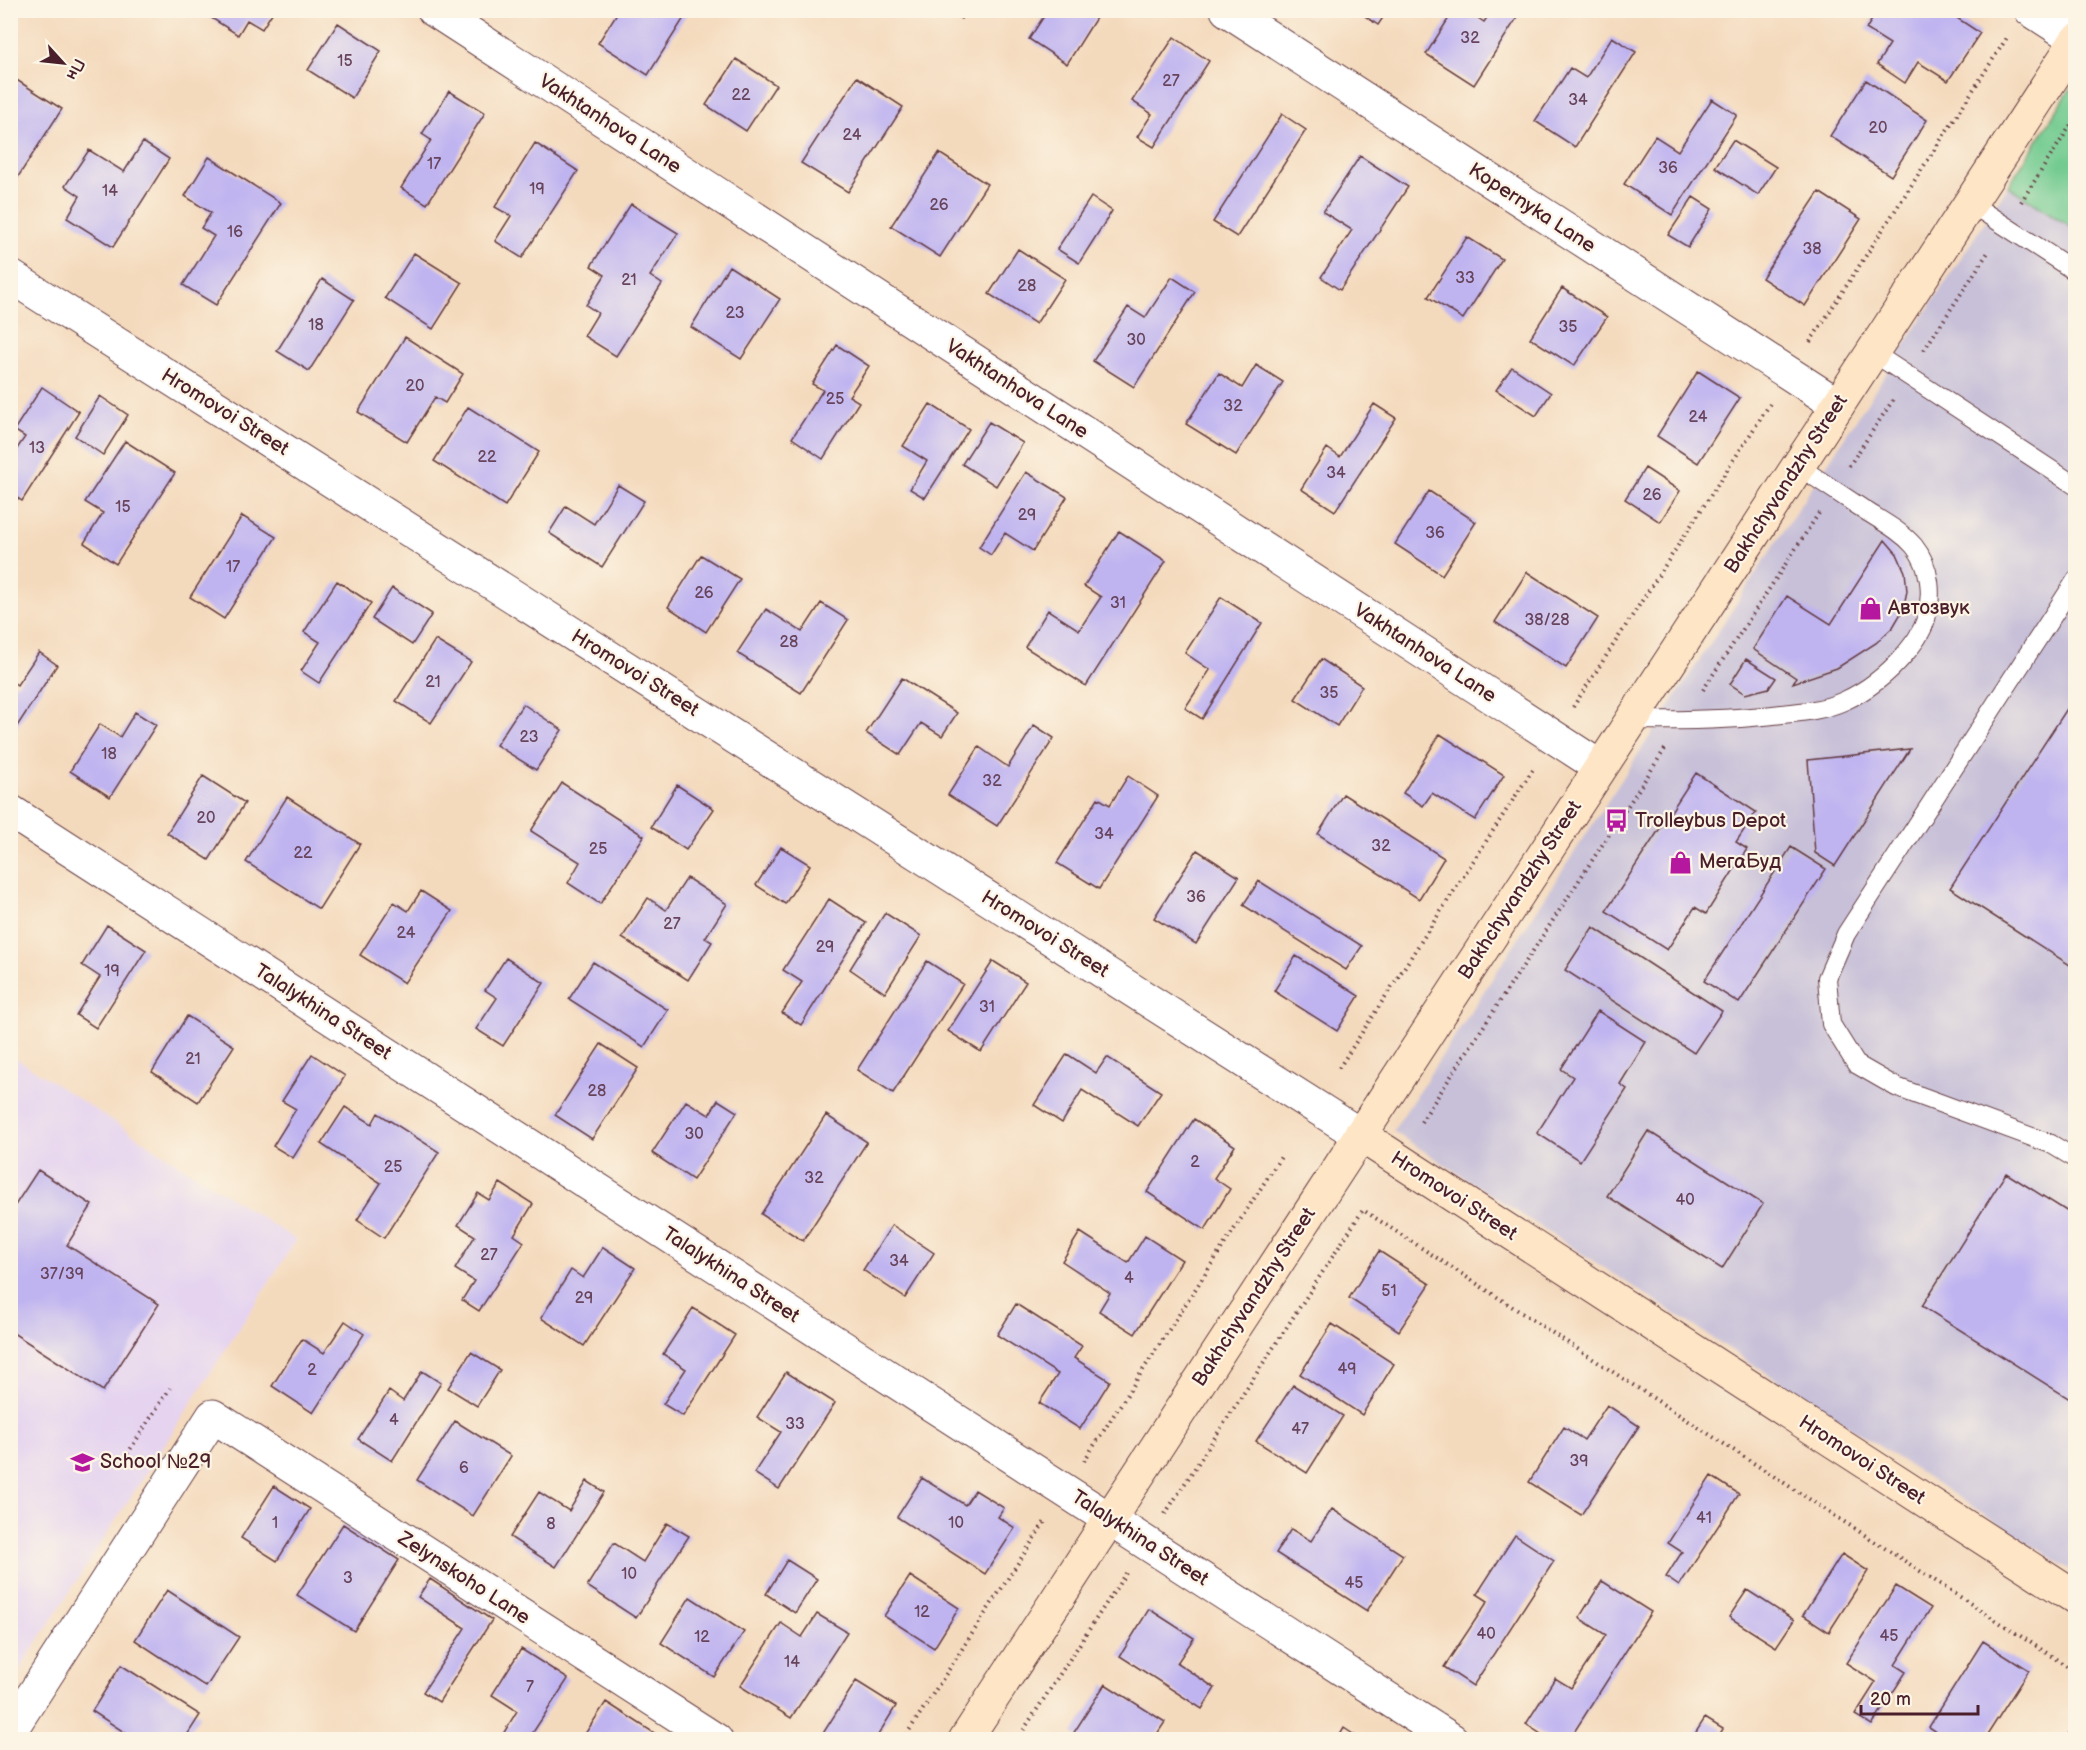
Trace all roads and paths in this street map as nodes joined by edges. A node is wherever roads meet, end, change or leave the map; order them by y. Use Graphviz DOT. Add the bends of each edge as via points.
graph roads {
  1 [pos="434,10"];
  2 [pos="1227,10"];
  3 [pos="2022,20"];
  4 [pos="2076,40"];
  5 [pos="2076,117"];
  6 [pos="1970,203"];
  7 [pos="2005,226"];
  8 [pos="2076,272"];
  9 [pos="10,276"];
  10 [pos="1872,352"];
  11 [pos="1789,374"];
  12 [pos="1908,376"];
  13 [pos="1838,405"];
  14 [pos="1798,466"];
  15 [pos="2076,486"];
  16 [pos="2076,580"];
  17 [pos="1632,720"];
  18 [pos="1554,737"];
  19 [pos="1600,767"];
  20 [pos="10,811"];
  21 [pos="1339,1068"];
  22 [pos="10,1114"];
  23 [pos="16,1118"];
  24 [pos="1360,1135"];
  25 [pos="1281,1157"];
  26 [pos="2076,1159"];
  27 [pos="170,1388"];
  28 [pos="124,1459"];
  29 [pos="1065,1490"];
  30 [pos="1109,1519"];
  31 [pos="1146,1542"];
  32 [pos="2076,1598"];
  33 [pos="2076,1672"];
  34 [pos="10,1731"];
  35 [pos="716,1740"];
  36 [pos="903,1740"];
  37 [pos="965,1740"];
  38 [pos="1017,1740"];
  39 [pos="1452,1740"];
  1 -- 18 [label="street, Vakhtanhova Lane"];
  2 -- 11 [label="street, Kopernyka Lane"];
  3 -- 4 [label="street"];
  3 -- 11 [label="path"];
  4 -- 6 [label="street, Bakhchyvandzhy Street"];
  5 -- 7 [label="path"];
  6 -- 7 [label="lane"];
  6 -- 10 [label="street, Bakhchyvandzhy Street"];
  7 -- 8 [label="lane"];
  7 -- 12 [label="path"];
  9 -- 24 [label="street, Hromovoi Street"];
  10 -- 12 [label="lane"];
  10 -- 13 [label="street, Bakhchyvandzhy Street"];
  11 -- 13 [label="street, Kopernyka Lane"];
  11 -- 18 [label="path"];
  12 -- 15 [label="lane"];
  13 -- 14 [label="street, Bakhchyvandzhy Street"];
  14 -- 17 [label="street, Bakhchyvandzhy Street"];
  14 -- 17 [label="lane" via="1900,533 1914,547 1930,585 1930,605 1914,643 1870,687 1843,702 1814,710 1761,717"];
  16 -- 26 [label="lane" via="1846,934 1827,978 1831,1024 1856,1064 1896,1087 2051,1144"];
  17 -- 19 [label="street, Bakhchyvandzhy Street"];
  18 -- 19 [label="street, Vakhtanhova Lane"];
  18 -- 21 [label="path"];
  19 -- 24 [label="street, Bakhchyvandzhy Street"];
  20 -- 29 [label="street, Talalykhina Street"];
  22 -- 23 [label="path"];
  24 -- 30 [label="street, Bakhchyvandzhy Street"];
  24 -- 32 [label="street, Hromovoi Street"];
  25 -- 29 [label="path"];
  27 -- 28 [label="path"];
  29 -- 30 [label="street, Talalykhina Street"];
  29 -- 36 [label="path"];
  30 -- 31 [label="street, Talalykhina Street"];
  30 -- 37 [label="street, Bakhchyvandzhy Street"];
  31 -- 33 [label="path" via="1363,1210"];
  31 -- 38 [label="path"];
  31 -- 39 [label="street, Talalykhina Street"];
  34 -- 35 [label="street, Zelynskoho Lane" via="213,1416"];
}
